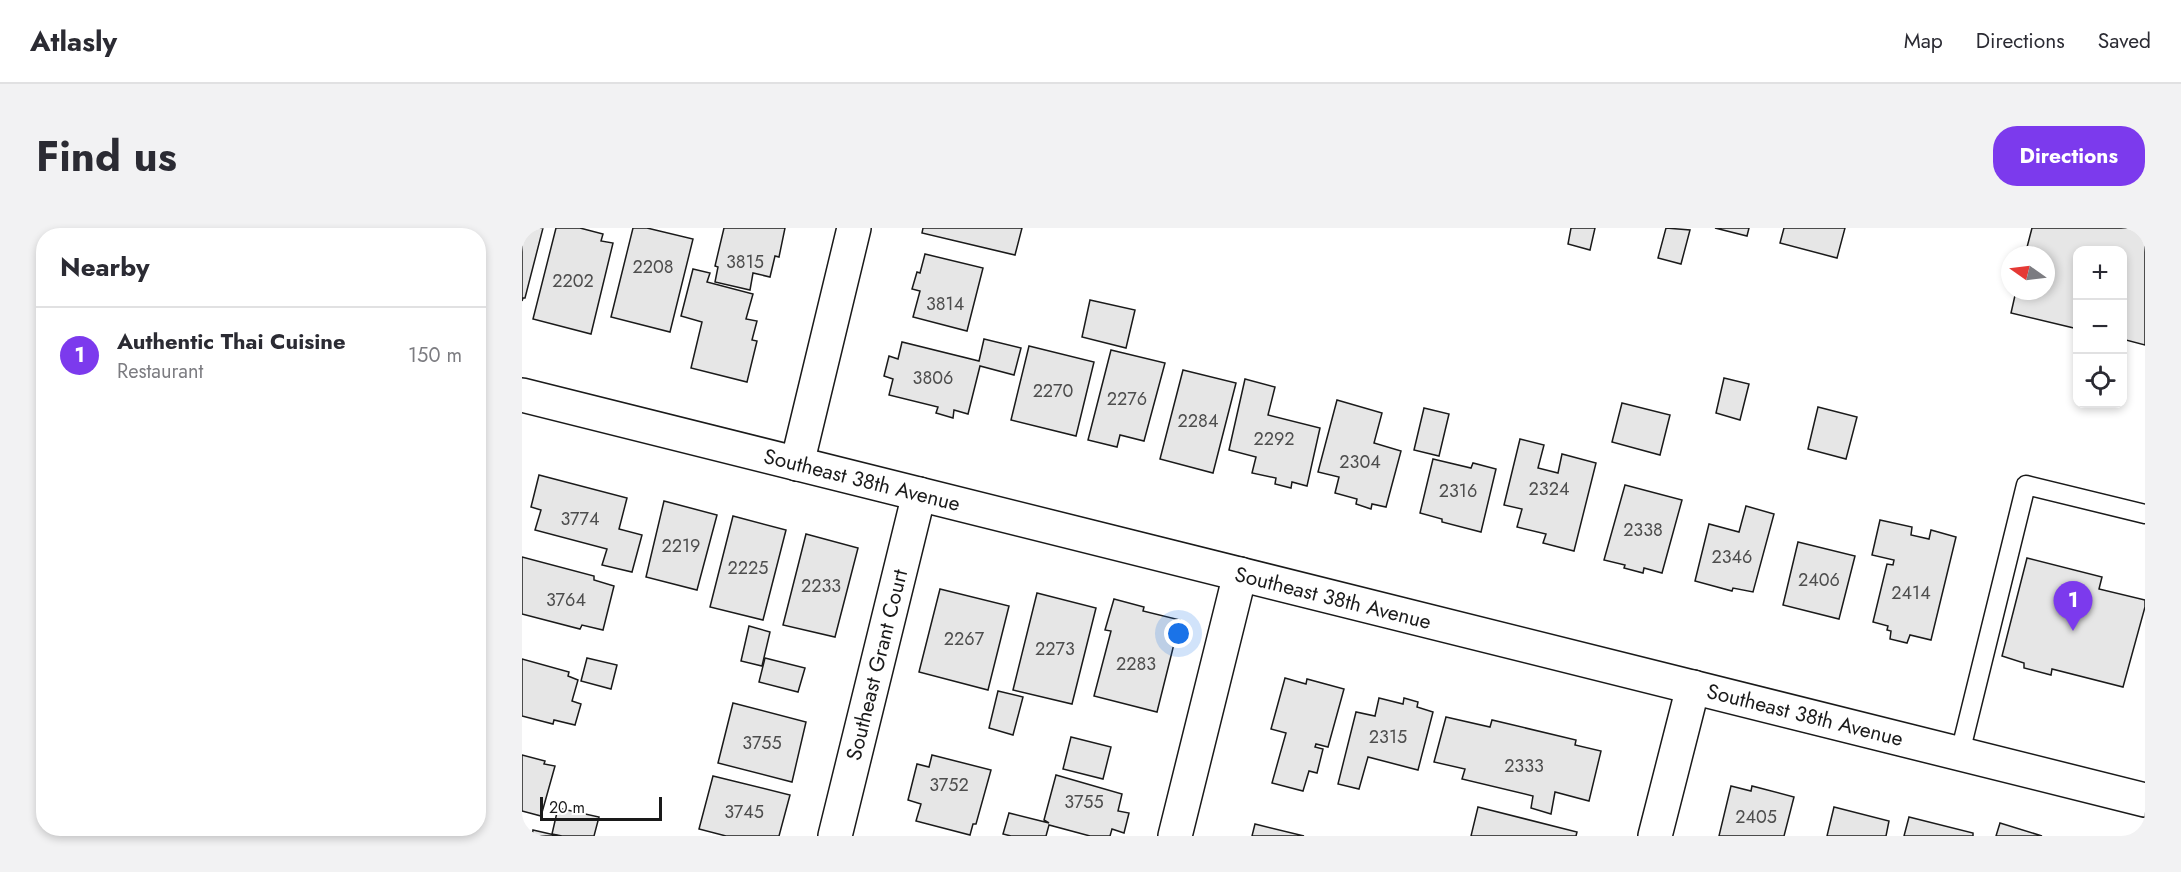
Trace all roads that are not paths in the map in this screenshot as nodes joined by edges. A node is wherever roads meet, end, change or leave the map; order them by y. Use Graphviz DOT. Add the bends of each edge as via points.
graph roads {
  1 [pos="854,228"];
  2 [pos="522,395"];
  3 [pos="797,464"];
  4 [pos="919,494"];
  5 [pos="2145,514"];
  6 [pos="1240,574"];
  7 [pos="1692,687"];
  8 [pos="1960,753"];
  9 [pos="2145,800"];
  10 [pos="835,836"];
  11 [pos="1175,836"];
  12 [pos="1655,836"];
  1 -- 3 [label="street"];
  2 -- 3 [label="street, Southeast 38th Avenue"];
  3 -- 4 [label="street, Southeast 38th Avenue"];
  4 -- 6 [label="street, Southeast 38th Avenue"];
  4 -- 10 [label="street, Southeast Grant Court"];
  5 -- 8 [label="lane" via="2026,485"];
  6 -- 7 [label="street, Southeast 38th Avenue"];
  6 -- 11 [label="street"];
  7 -- 8 [label="street, Southeast 38th Avenue"];
  7 -- 12 [label="street"];
  8 -- 9 [label="street, Southeast 38th Avenue"];
}
